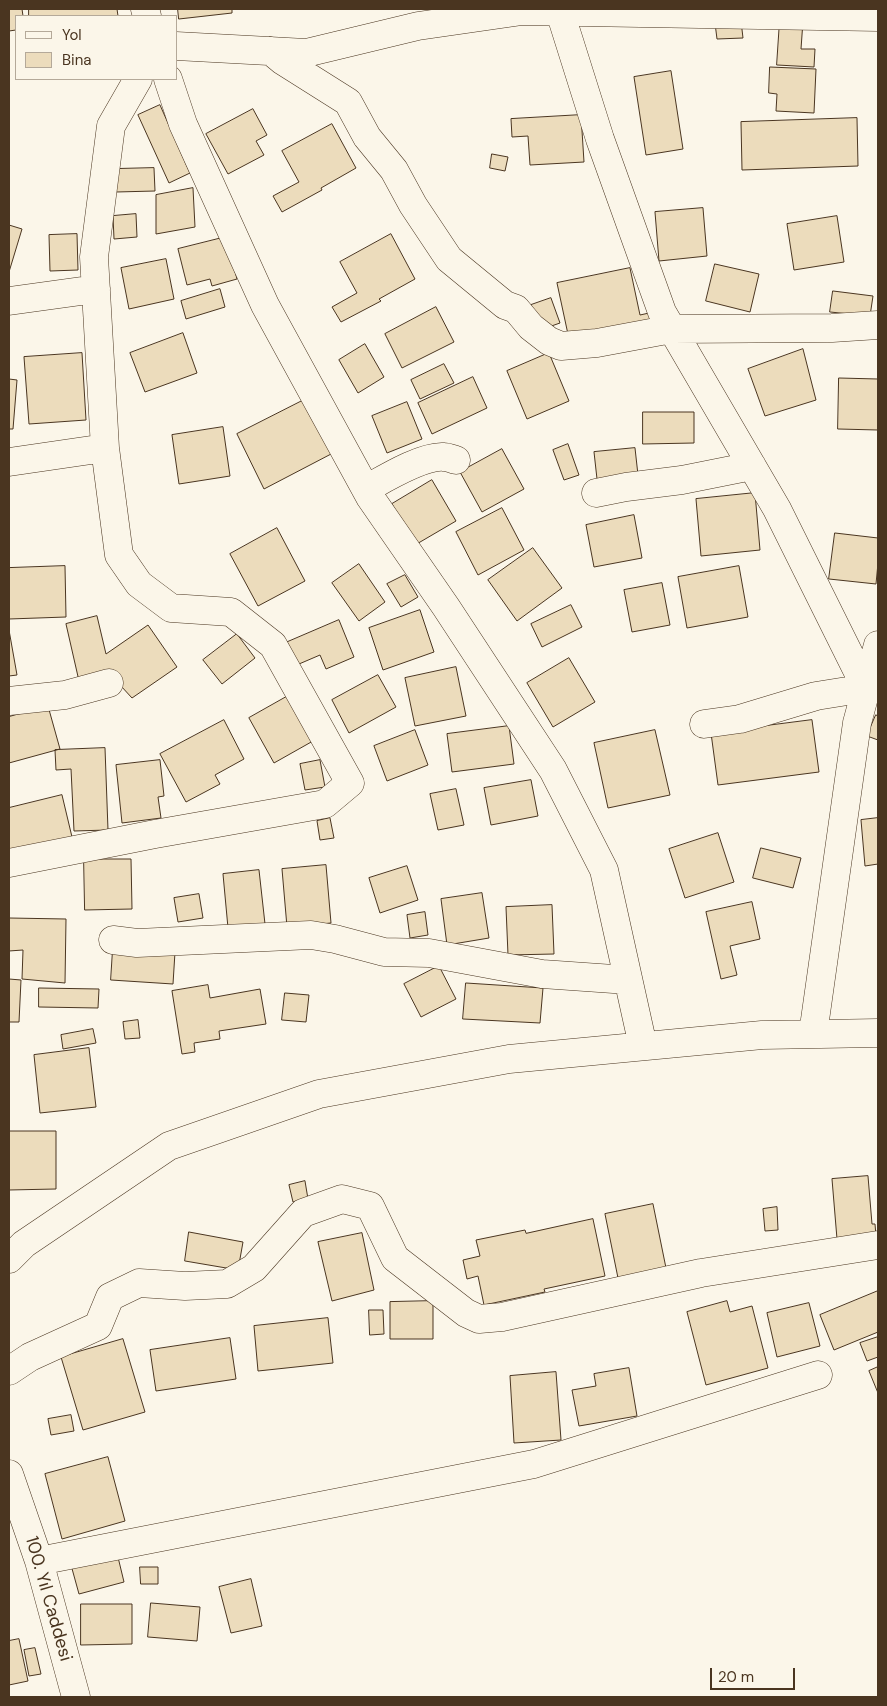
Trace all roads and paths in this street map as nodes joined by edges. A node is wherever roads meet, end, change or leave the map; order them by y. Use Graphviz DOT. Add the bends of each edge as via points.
graph roads {
  1 [pos="560,12"];
  2 [pos="785,12"];
  3 [pos="463,14"];
  4 [pos="878,17"];
  5 [pos="178,46"];
  6 [pos="271,51"];
  7 [pos="137,80"];
  8 [pos="168,80"];
  9 [pos="96,290"];
  10 [pos="9,301"];
  11 [pos="878,325"];
  12 [pos="672,329"];
  13 [pos="105,448"];
  14 [pos="456,460"];
  15 [pos="9,462"];
  16 [pos="752,466"];
  17 [pos="366,489"];
  18 [pos="596,493"];
  19 [pos="878,645"];
  20 [pos="110,683"];
  21 [pos="872,684"];
  22 [pos="9,701"];
  23 [pos="704,724"];
  24 [pos="9,863"];
  25 [pos="113,940"];
  26 [pos="628,980"];
  27 [pos="878,1032"];
  28 [pos="813,1034"];
  29 [pos="643,1046"];
  30 [pos="878,1245"];
  31 [pos="9,1259"];
  32 [pos="9,1371"];
  33 [pos="818,1375"];
  34 [pos="9,1474"];
  35 [pos="39,1561"];
  36 [pos="76,1697"];
  1 -- 2 [label="street"];
  1 -- 3 [label="street"];
  1 -- 12 [label="street" via="600,139 662,312"];
  2 -- 4 [label="street"];
  3 -- 6 [label="street" via="306,53"];
  5 -- 6 [label="street"];
  6 -- 12 [label="street" via="348,102 449,259 505,305 516,309 549,341 561,346 597,343"];
  7 -- 9 [label="street" via="111,126 94,257"];
  8 -- 17 [label="street" via="183,124 265,305"];
  9 -- 10 [label="street"];
  9 -- 13 [label="street"];
  11 -- 12 [label="street"];
  12 -- 16 [label="street"];
  13 -- 15 [label="street"];
  13 -- 24 [label="street" via="119,554 138,584 171,608 231,612 273,644 350,783 325,804"];
  14 -- 17 [label="street" via="444,457 426,460"];
  16 -- 18 [label="street"];
  16 -- 21 [label="street"];
  17 -- 26 [label="street" via="553,770 604,870"];
  19 -- 21 [label="street"];
  20 -- 22 [label="street" via="65,696"];
  21 -- 23 [label="street" via="816,696 740,719"];
  21 -- 28 [label="street" via="857,723"];
  25 -- 26 [label="street" via="137,943 311,935 384,952 428,953 542,974"];
  26 -- 29 [label="street"];
  27 -- 28 [label="street"];
  28 -- 29 [label="street" via="762,1035"];
  29 -- 31 [label="street" via="509,1059 319,1094 169,1146 24,1244"];
  30 -- 32 [label="street" via="701,1273 502,1317 479,1319 456,1306 395,1258 370,1206 342,1199 303,1213 254,1268 227,1284 139,1284 110,1297 98,1326 30,1357"];
  33 -- 35 [label="street" via="534,1464"];
  34 -- 35 [label="street, 100. Yıl Caddesi"];
  35 -- 36 [label="street, 100. Yıl Caddesi"];
}
